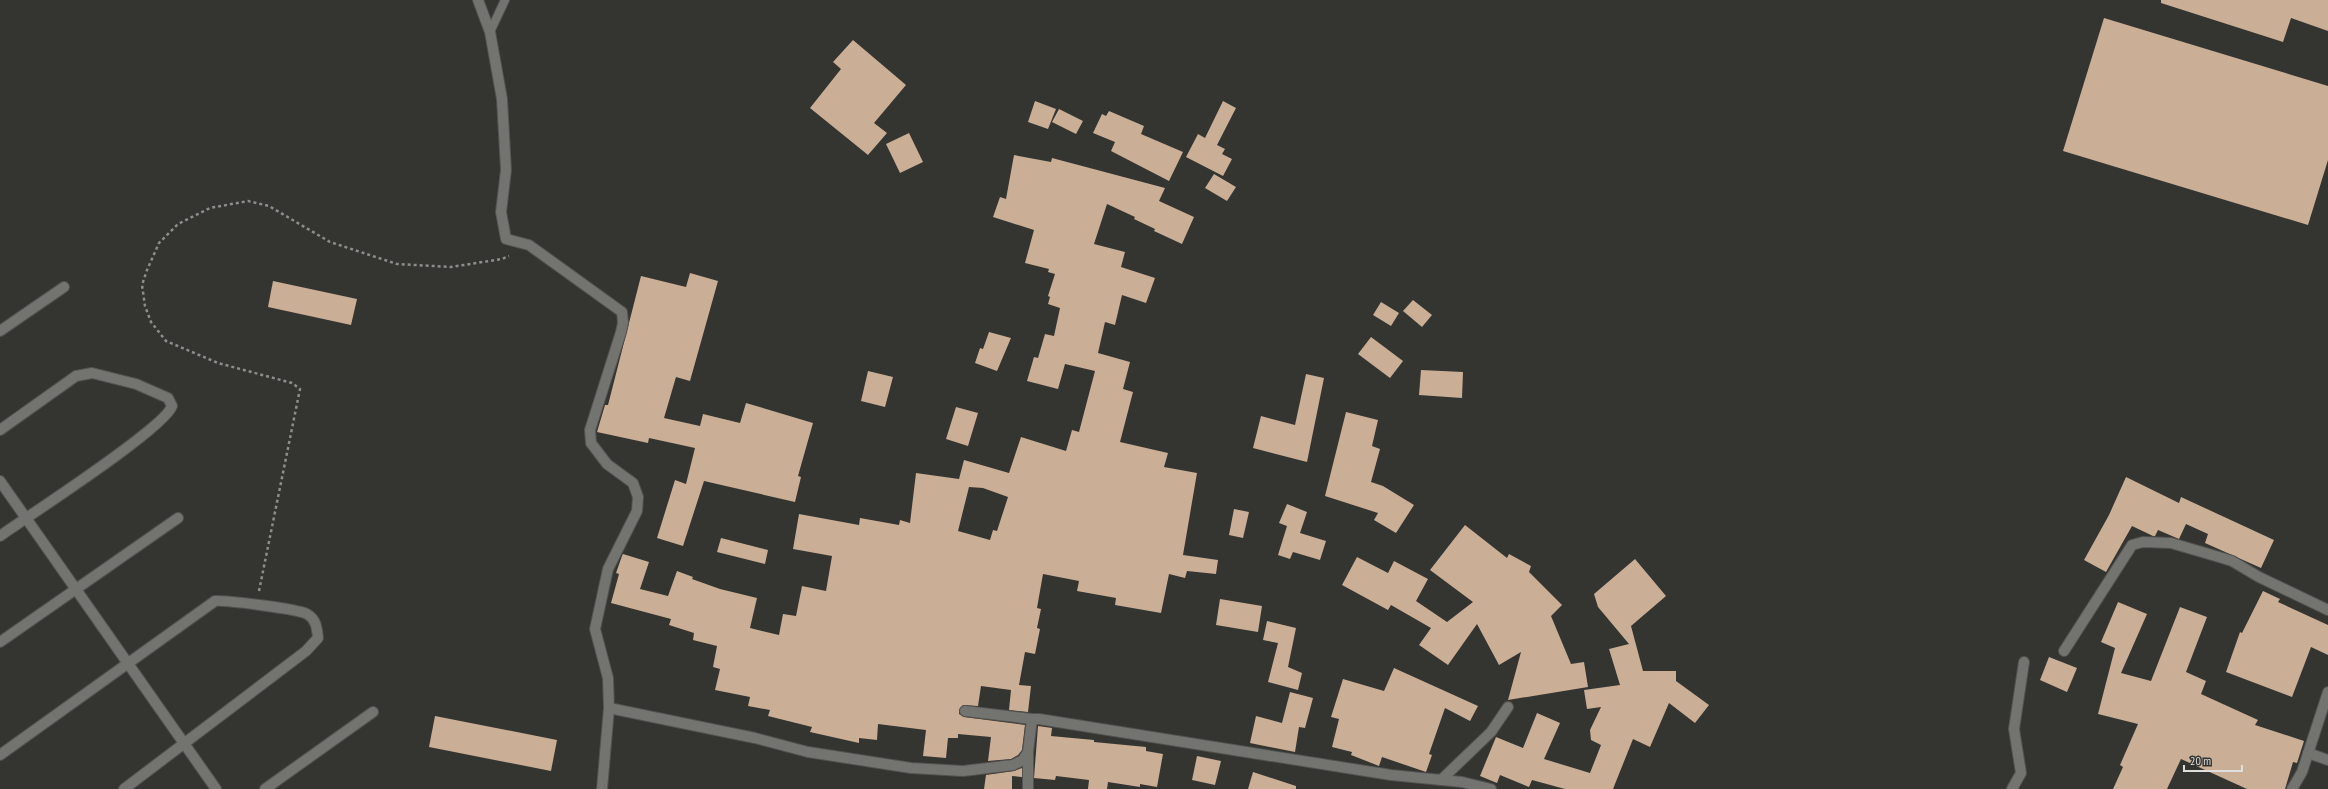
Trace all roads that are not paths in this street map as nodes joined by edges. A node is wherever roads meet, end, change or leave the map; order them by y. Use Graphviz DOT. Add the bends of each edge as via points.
graph roads {
  1 [pos="478,0"];
  2 [pos="505,0"];
  3 [pos="490,32"];
  4 [pos="64,287"];
  5 [pos="0,331"];
  6 [pos="0,430"];
  7 [pos="0,481"];
  8 [pos="27,517"];
  9 [pos="178,518"];
  10 [pos="0,536"];
  11 [pos="76,589"];
  12 [pos="2328,610"];
  13 [pos="0,642"];
  14 [pos="2064,651"];
  15 [pos="2024,662"];
  16 [pos="128,664"];
  17 [pos="2328,692"];
  18 [pos="1508,707"];
  19 [pos="609,708"];
  20 [pos="965,711"];
  21 [pos="373,712"];
  22 [pos="1032,719"];
  23 [pos="185,743"];
  24 [pos="1028,752"];
  25 [pos="2308,754"];
  26 [pos="0,755"];
  27 [pos="2328,760"];
  28 [pos="1441,780"];
  29 [pos="124,789"];
  30 [pos="216,789"];
  31 [pos="265,789"];
  32 [pos="602,789"];
  33 [pos="1028,789"];
  34 [pos="1491,789"];
  35 [pos="2012,789"];
  36 [pos="2292,789"];
  1 -- 3 [label="street"];
  2 -- 3 [label="lane"];
  3 -- 19 [label="street" via="502,100 506,170 501,212 506,240 528,245 622,312 622,328 590,430 591,443 607,464 633,483 638,497 637,511 608,569 595,629 608,678"];
  4 -- 5 [label="street"];
  6 -- 8 [label="street" via="76,376 92,373 136,384 168,398 172,406 170,412 147,433"];
  7 -- 8 [label="street"];
  8 -- 10 [label="street"];
  8 -- 11 [label="street"];
  9 -- 11 [label="street"];
  11 -- 13 [label="street"];
  11 -- 16 [label="street"];
  12 -- 14 [label="street" via="2232,561 2170,543 2143,542 2132,545"];
  15 -- 35 [label="street" via="2014,729 2021,773"];
  16 -- 23 [label="street"];
  16 -- 23 [label="street" via="215,601 232,601 306,614 316,623 318,638 306,651"];
  16 -- 26 [label="street"];
  17 -- 25 [label="street"];
  18 -- 28 [label="street" via="1495,729"];
  19 -- 24 [label="street" via="755,738 808,752 910,768 963,771 1013,765 1023,760"];
  19 -- 32 [label="street"];
  20 -- 22 [label="street"];
  21 -- 31 [label="street"];
  22 -- 24 [label="street"];
  22 -- 28 [label="street" via="1391,775"];
  23 -- 29 [label="street"];
  23 -- 30 [label="street"];
  24 -- 33 [label="street"];
  25 -- 27 [label="street"];
  25 -- 36 [label="street" via="2302,772"];
  28 -- 34 [label="street"];
}
